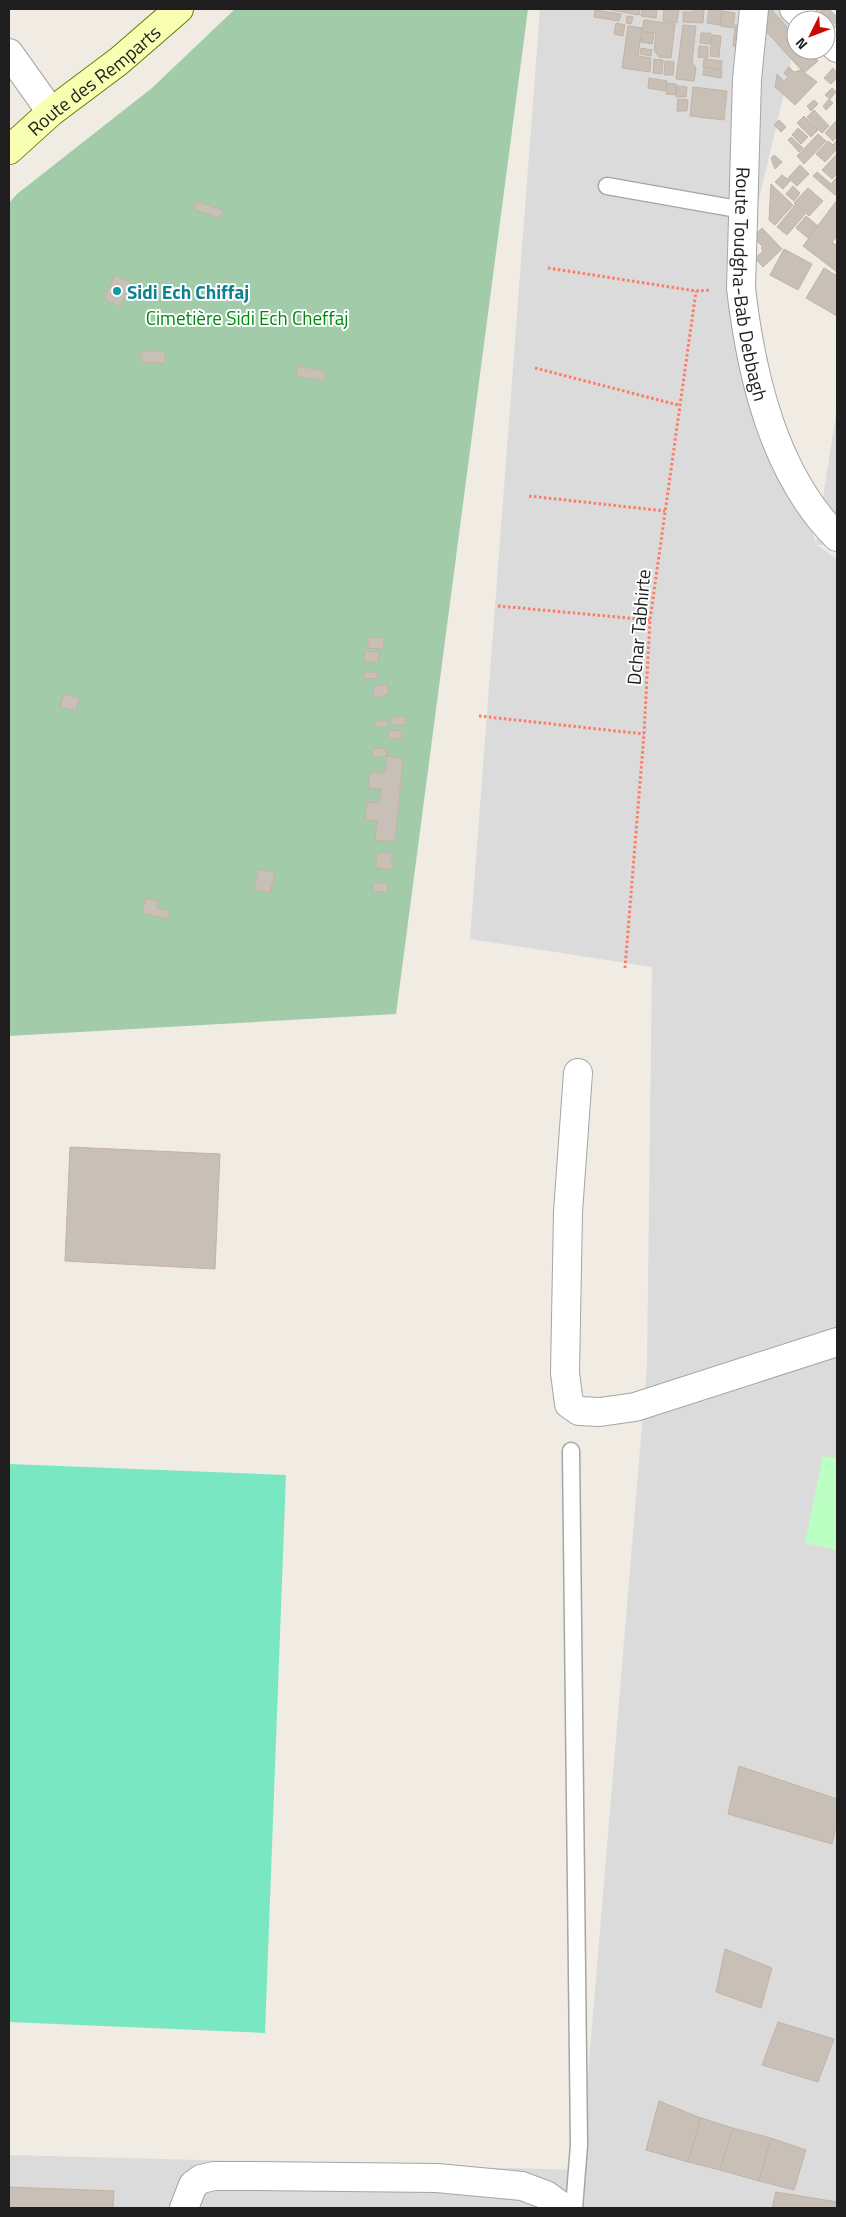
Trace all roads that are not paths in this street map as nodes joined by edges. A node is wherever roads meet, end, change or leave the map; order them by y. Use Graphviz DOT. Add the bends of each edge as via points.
graph roads {
  1 [pos="179,9"];
  2 [pos="754,9"];
  3 [pos="9,53"];
  4 [pos="51,112"];
  5 [pos="9,150"];
  6 [pos="607,186"];
  7 [pos="743,210"];
  8 [pos="837,537"];
  9 [pos="578,1073"];
  10 [pos="837,1342"];
  11 [pos="571,1451"];
  12 [pos="184,2208"];
  13 [pos="564,2208"];
  14 [pos="574,2208"];
  1 -- 4 [label="main road, Route des Remparts"];
  2 -- 7 [label="street, Route Toudgha-Bab Debbagh" via="747,79"];
  3 -- 4 [label="street"];
  4 -- 5 [label="main road, Route des Remparts"];
  6 -- 7 [label="lane"];
  7 -- 8 [label="street, Route Toudgha-Bab Debbagh" via="741,288 768,420 809,506"];
  9 -- 10 [label="street" via="568,1222 565,1373 570,1404 578,1411 600,1412 635,1407"];
  11 -- 14 [label="lane" via="579,2145"];
  12 -- 13 [label="street" via="193,2185 201,2179 253,2176 437,2178 522,2186 546,2195"];
}
